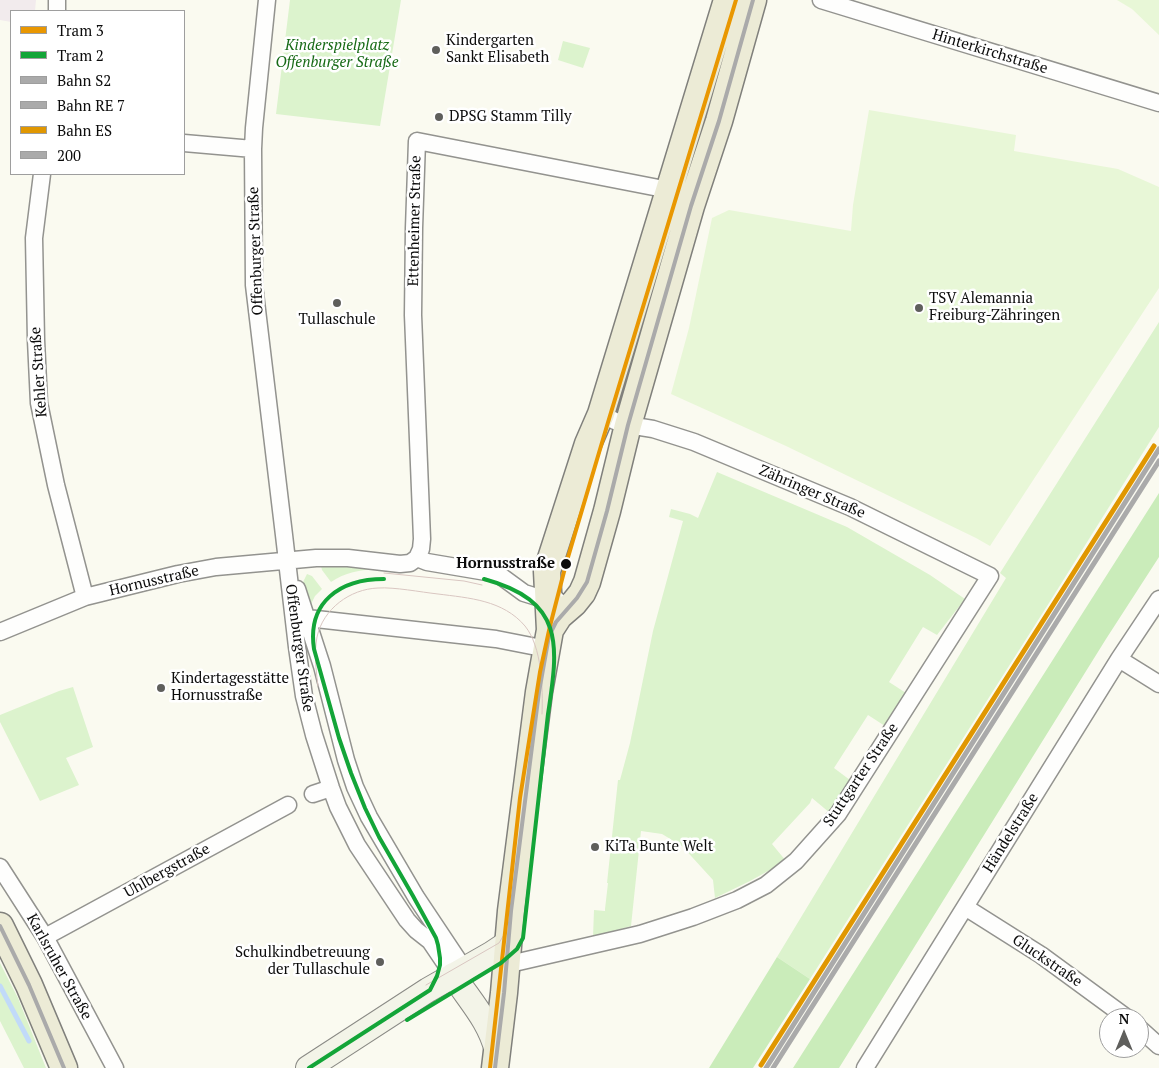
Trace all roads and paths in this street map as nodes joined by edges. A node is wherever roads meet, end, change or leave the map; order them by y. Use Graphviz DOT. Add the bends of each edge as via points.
graph roads {
  1 [pos="267,0"];
  2 [pos="727,0"];
  3 [pos="753,0"];
  4 [pos="821,0"];
  5 [pos="1159,103"];
  6 [pos="185,142"];
  7 [pos="253,149"];
  8 [pos="42,175"];
  9 [pos="669,190"];
  10 [pos="601,414"];
  11 [pos="628,425"];
  12 [pos="417,558"];
  13 [pos="287,561"];
  14 [pos="990,576"];
  15 [pos="536,596"];
  16 [pos="85,597"];
  17 [pos="1159,599"];
  18 [pos="574,603"];
  19 [pos="300,617"];
  20 [pos="0,632"];
  21 [pos="548,640"];
  22 [pos="1119,659"];
  23 [pos="1159,684"];
  24 [pos="331,788"];
  25 [pos="314,794"];
  26 [pos="288,805"];
  27 [pos="0,867"];
  28 [pos="965,907"];
  29 [pos="0,926"];
  30 [pos="45,937"];
  31 [pos="483,961"];
  32 [pos="1114,1008"];
  33 [pos="1149,1037"];
  34 [pos="1159,1046"];
  35 [pos="496,1060"];
  36 [pos="64,1068"];
  37 [pos="115,1068"];
  38 [pos="308,1068"];
  39 [pos="865,1068"];
  1 -- 7 [label="street, Offenburger Straße"];
  2 -- 9 [label="main road"];
  3 -- 11 [label="main road"];
  4 -- 5 [label="street, Hinterkirchstraße"];
  6 -- 7 [label="street"];
  7 -- 13 [label="street, Offenburger Straße" via="254,285"];
  8 -- 16 [label="street, Kehler Straße" via="34,238 39,403"];
  9 -- 10 [label="main road"];
  9 -- 12 [label="street, Ettenheimer Straße" via="417,141 413,315 422,539"];
  10 -- 11 [label="street, Zähringer Straße"];
  10 -- 15 [label="main road"];
  11 -- 14 [label="street, Zähringer Straße" via="694,442 850,507"];
  11 -- 18 [label="main road" via="587,582"];
  12 -- 13 [label="street, Hornusstraße" via="400,564 342,558"];
  12 -- 15 [label="street, Hornusstraße" via="498,574"];
  13 -- 16 [label="street, Hornusstraße" via="210,568"];
  13 -- 19 [label="street, Offenburger Straße"];
  14 -- 31 [label="street, Stuttgarter Straße" via="838,814 796,861 766,885 693,918 640,934 514,963"];
  15 -- 18 [label="street, Hornusstraße"];
  15 -- 21 [label="main road"];
  16 -- 20 [label="street, Hornusstraße"];
  17 -- 22 [label="street, Händelstraße"];
  18 -- 21 [label="main road" via="559,616"];
  19 -- 21 [label="street" via="496,639"];
  19 -- 24 [label="street, Offenburger Straße" via="304,696"];
  19 -- 31 [label="street, Offenburger Straße" via="327,682 349,768 369,817 416,897"];
  21 -- 31 [label="main road" via="511,911"];
  22 -- 23 [label="street"];
  22 -- 28 [label="street, Händelstraße"];
  24 -- 25 [label="street"];
  24 -- 31 [label="street, Offenburger Straße" via="357,845 407,920 430,941"];
  26 -- 30 [label="street, Uhlbergstraße"];
  27 -- 30 [label="street, Karlsruher Straße"];
  28 -- 32 [label="street, Gluckstraße"];
  28 -- 39 [label="street, Händelstraße"];
  29 -- 36 [label="main road" via="30,985"];
  30 -- 37 [label="street, Karlsruher Straße"];
  31 -- 35 [label="main road"];
  31 -- 35 [label="main road" via="489,1026"];
  31 -- 38 [label="main road" via="428,990"];
  33 -- 34 [label="street"];
}
